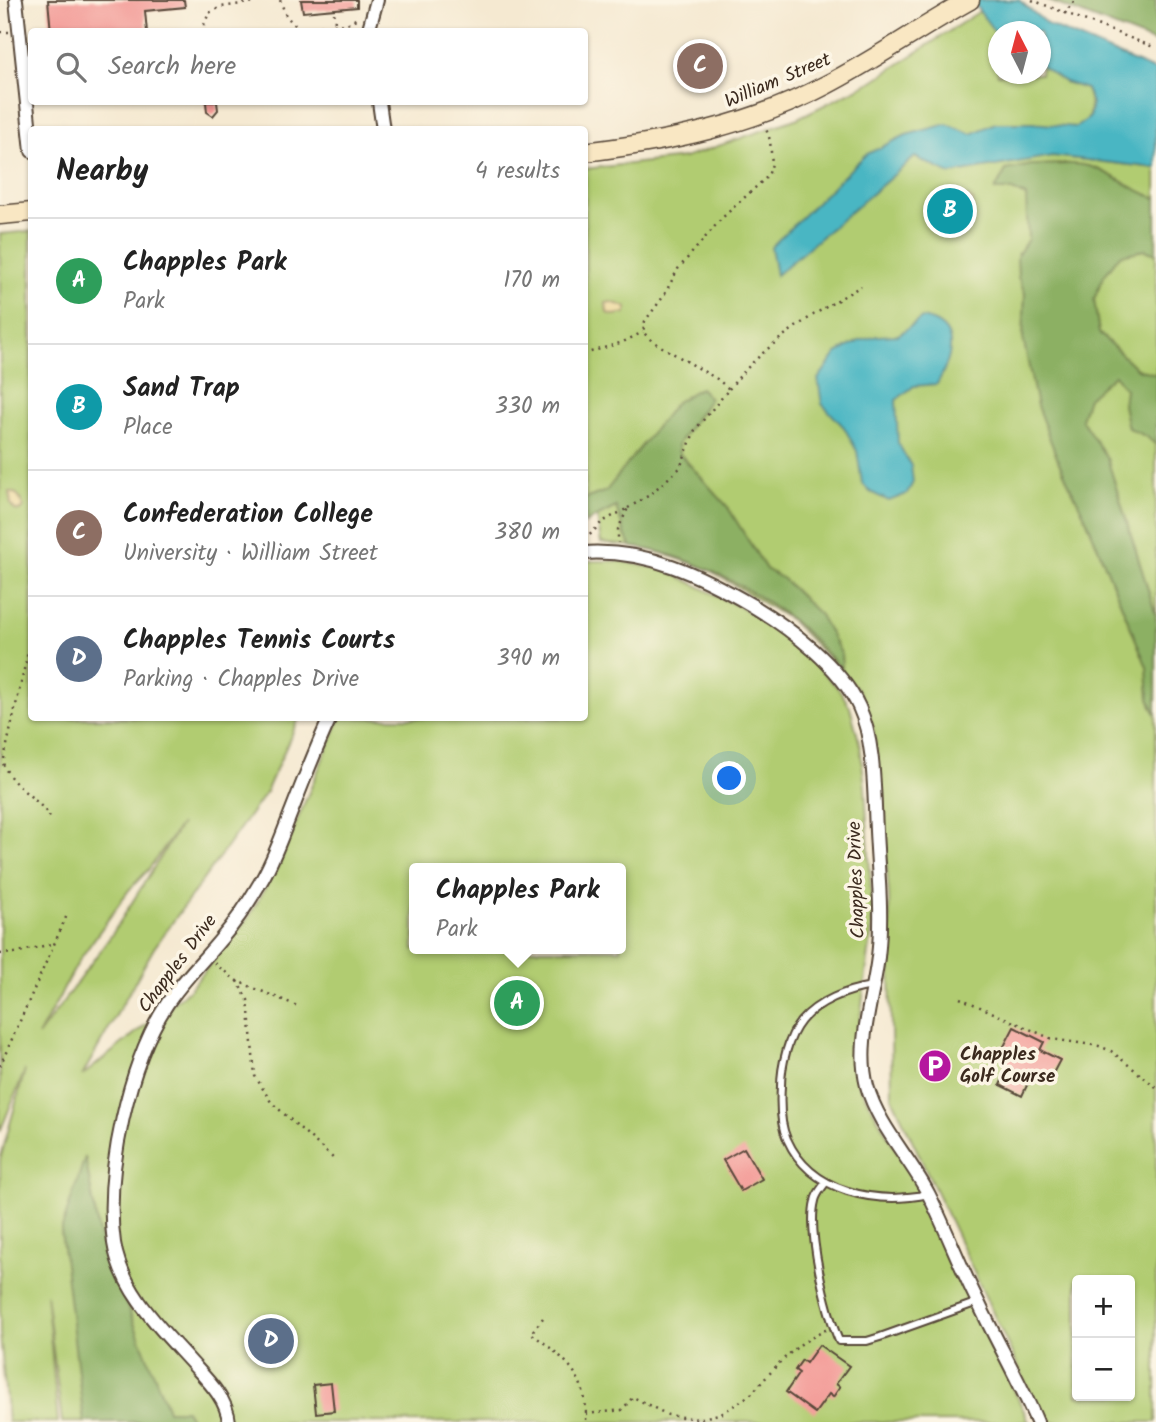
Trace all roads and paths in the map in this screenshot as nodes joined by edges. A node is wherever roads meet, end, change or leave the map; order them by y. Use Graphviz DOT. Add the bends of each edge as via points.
graph roads {
  1 [pos="16,0"];
  2 [pos="268,0"];
  3 [pos="280,0"];
  4 [pos="377,0"];
  5 [pos="970,0"];
  6 [pos="1032,0"];
  7 [pos="1075,0"];
  8 [pos="363,9"];
  9 [pos="334,13"];
  10 [pos="1064,13"];
  11 [pos="335,25"];
  12 [pos="204,28"];
  13 [pos="369,28"];
  14 [pos="1156,48"];
  15 [pos="379,105"];
  16 [pos="760,113"];
  17 [pos="29,126"];
  18 [pos="382,126"];
  19 [pos="588,151"];
  20 [pos="28,212"];
  21 [pos="0,215"];
  22 [pos="861,286"];
  23 [pos="643,332"];
  24 [pos="588,353"];
  25 [pos="729,388"];
  26 [pos="628,508"];
  27 [pos="588,536"];
  28 [pos="588,554"];
  29 [pos="618,554"];
  30 [pos="28,652"];
  31 [pos="329,721"];
  32 [pos="50,818"];
  33 [pos="66,915"];
  34 [pos="55,943"];
  35 [pos="0,954"];
  36 [pos="205,957"];
  37 [pos="237,981"];
  38 [pos="872,986"];
  39 [pos="960,998"];
  40 [pos="300,1007"];
  41 [pos="0,1066"];
  42 [pos="1156,1087"];
  43 [pos="334,1159"];
  44 [pos="826,1182"];
  45 [pos="929,1194"];
  46 [pos="978,1302"];
  47 [pos="543,1318"];
  48 [pos="834,1327"];
  49 [pos="586,1414"];
  50 [pos="228,1416"];
  51 [pos="586,1422"];
  52 [pos="1037,1422"];
  1 -- 17 [label="street"];
  2 -- 12 [label="path" via="221,7 209,13"];
  3 -- 11 [label="path" via="286,16 298,28"];
  4 -- 13 [label="street"];
  5 -- 16 [label="street, William Street" via="825,86"];
  6 -- 10 [label="path"];
  7 -- 10 [label="path"];
  8 -- 11 [label="path" via="354,22"];
  9 -- 11 [label="path"];
  10 -- 14 [label="path"];
  15 -- 18 [label="street"];
  16 -- 19 [label="street, William Street" via="676,139"];
  16 -- 23 [label="path" via="769,140 772,164 768,176 722,218 678,269 645,321"];
  20 -- 21 [label="street"];
  22 -- 25 [label="path" via="785,332"];
  23 -- 24 [label="path"];
  23 -- 25 [label="path"];
  25 -- 26 [label="path" via="695,430 680,468"];
  26 -- 27 [label="path"];
  26 -- 29 [label="path" via="618,529"];
  28 -- 29 [label="street, Chapples Drive"];
  29 -- 38 [label="street, Chapples Drive" via="685,570 758,609 793,633 850,691 866,729 873,784 880,913"];
  30 -- 32 [label="path" via="3,763 13,781 45,808"];
  31 -- 36 [label="street, Chapples Drive" via="269,868"];
  33 -- 34 [label="path"];
  34 -- 35 [label="path"];
  34 -- 41 [label="path"];
  36 -- 37 [label="path"];
  36 -- 50 [label="street, Chapples Drive" via="167,1004 140,1060 118,1143 112,1219 120,1267 138,1298 209,1382"];
  37 -- 40 [label="path"];
  37 -- 43 [label="path" via="248,1000 255,1076 271,1102"];
  38 -- 44 [label="lane" via="836,996 801,1021 784,1064 780,1095 786,1138 800,1160"];
  38 -- 45 [label="street, Chapples Drive" via="863,1063 867,1086 873,1104"];
  39 -- 42 [label="path" via="1052,1039 1111,1051"];
  44 -- 45 [label="lane" via="878,1199"];
  44 -- 48 [label="lane" via="815,1198 812,1220"];
  45 -- 46 [label="street, Chapples Drive"];
  46 -- 48 [label="lane" via="867,1341 839,1340"];
  46 -- 52 [label="street, Chapples Drive"];
  47 -- 49 [label="path" via="531,1333 569,1362 584,1391"];
  48 -- 49 [label="path" via="802,1343 751,1394 723,1413 698,1419 668,1415 633,1397 622,1410"];
  49 -- 51 [label="path"];
}
